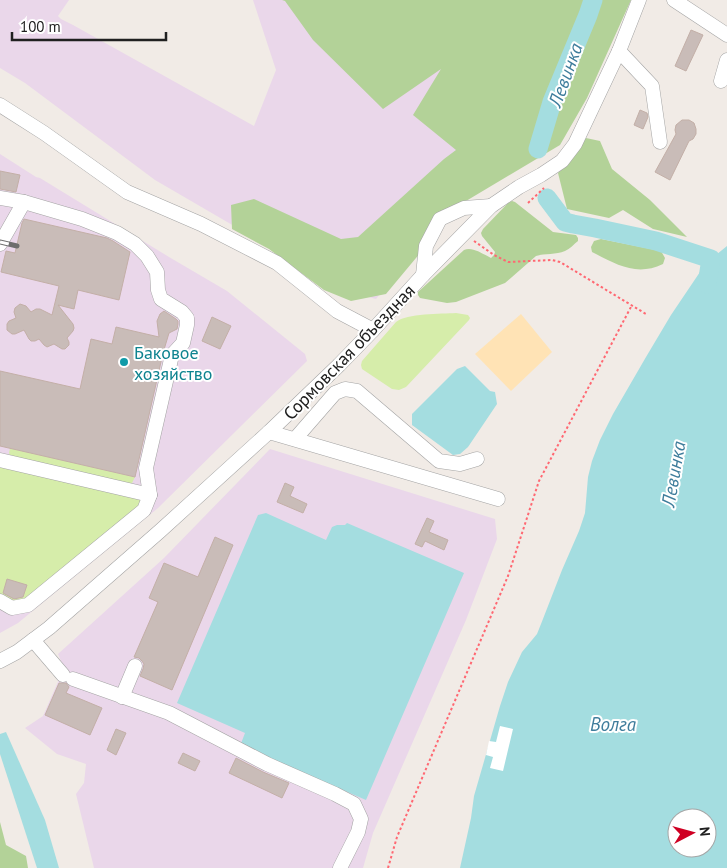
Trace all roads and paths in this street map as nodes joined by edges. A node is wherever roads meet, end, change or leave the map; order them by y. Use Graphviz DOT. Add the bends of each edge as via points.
graph roads {
  1 [pos="639,0"];
  2 [pos="674,0"];
  3 [pos="727,35"];
  4 [pos="619,51"];
  5 [pos="727,60"];
  6 [pos="720,81"];
  7 [pos="0,105"];
  8 [pos="660,142"];
  9 [pos="547,185"];
  10 [pos="0,198"];
  11 [pos="24,202"];
  12 [pos="528,203"];
  13 [pos="491,206"];
  14 [pos="464,234"];
  15 [pos="0,244"];
  16 [pos="423,275"];
  17 [pos="632,305"];
  18 [pos="646,314"];
  19 [pos="373,330"];
  20 [pos="269,432"];
  21 [pos="295,439"];
  22 [pos="477,459"];
  23 [pos="0,460"];
  24 [pos="150,495"];
  25 [pos="498,499"];
  26 [pos="0,601"];
  27 [pos="33,640"];
  28 [pos="0,661"];
  29 [pos="135,666"];
  30 [pos="122,696"];
  31 [pos="340,868"];
  32 [pos="388,868"];
  1 -- 4 [label="street, Сормовская объездная"];
  2 -- 3 [label="street"];
  4 -- 8 [label="street" via="652,86"];
  4 -- 13 [label="street, Сормовская объездная" via="575,144 562,162"];
  5 -- 6 [label="street"];
  7 -- 19 [label="street" via="127,192 201,224 277,263 337,311"];
  9 -- 12 [label="path"];
  10 -- 11 [label="street"];
  11 -- 15 [label="street"];
  11 -- 24 [label="street" via="82,219 135,244 157,272 161,299 187,318 183,343 172,355 146,468"];
  13 -- 14 [label="street, Сормовская объездная"];
  13 -- 16 [label="street" via="464,208 440,219 426,246"];
  14 -- 16 [label="street, Сормовская объездная"];
  14 -- 17 [label="path" via="508,262 560,262"];
  16 -- 19 [label="street, Сормовская объездная"];
  17 -- 18 [label="path"];
  17 -- 32 [label="path" via="539,481 508,576 397,837"];
  19 -- 20 [label="street, Сормовская объездная"];
  20 -- 21 [label="street"];
  20 -- 27 [label="street, Сормовская объездная"];
  21 -- 22 [label="street" via="335,393 345,389 357,391 439,461 460,464"];
  21 -- 25 [label="street"];
  23 -- 24 [label="street"];
  24 -- 26 [label="street" via="144,510 28,605 12,608"];
  27 -- 28 [label="street, Сормовская объездная"];
  27 -- 30 [label="street" via="68,677"];
  29 -- 30 [label="street"];
  30 -- 31 [label="street" via="169,713 267,764 354,804 361,819"];
}
